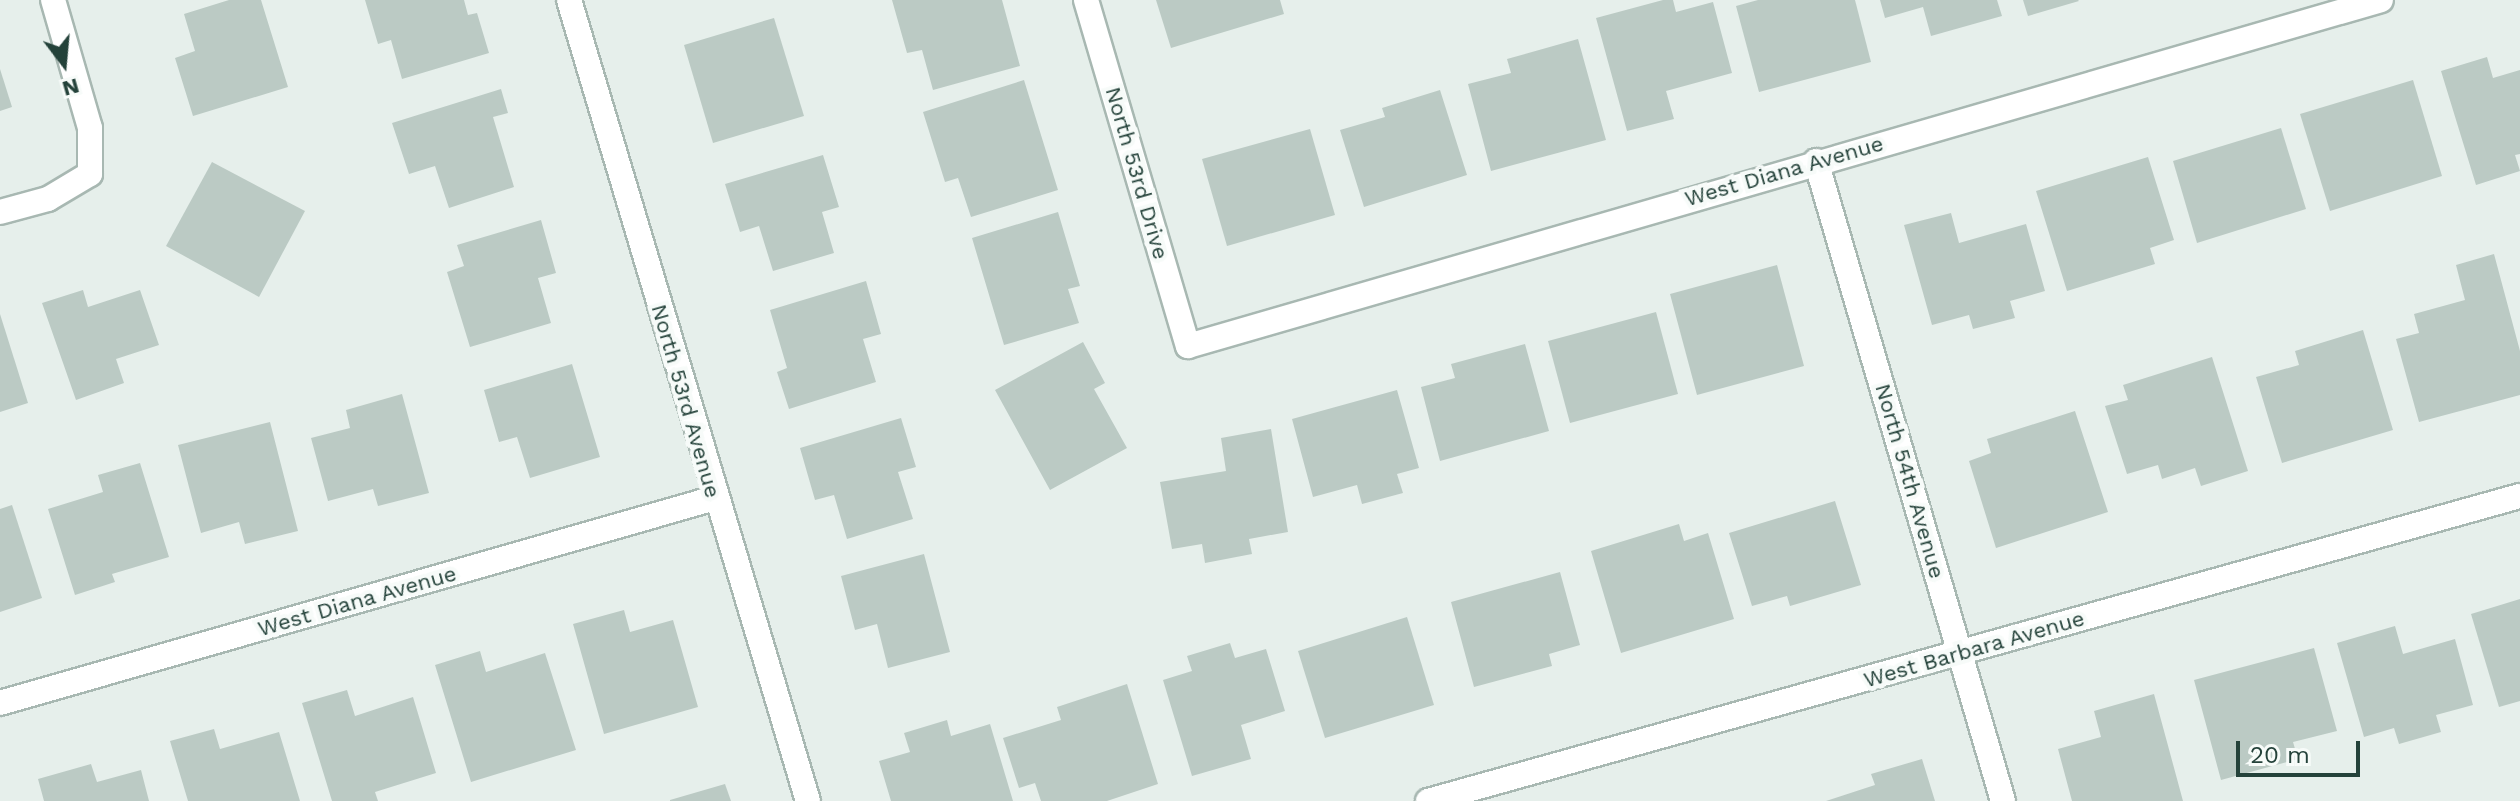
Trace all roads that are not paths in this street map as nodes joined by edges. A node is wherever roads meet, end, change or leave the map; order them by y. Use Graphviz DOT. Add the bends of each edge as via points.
graph roads {
  1 [pos="53,0"];
  2 [pos="1086,0"];
  3 [pos="2381,0"];
  4 [pos="575,2"];
  5 [pos="1816,161"];
  6 [pos="0,212"];
  7 [pos="1188,346"];
  8 [pos="2520,496"];
  9 [pos="715,498"];
  10 [pos="1961,653"];
  11 [pos="0,703"];
  12 [pos="808,801"];
  13 [pos="1428,801"];
  14 [pos="2003,801"];
  1 -- 6 [label="street" via="90,128 90,174 48,199"];
  2 -- 7 [label="street, North 53rd Drive"];
  3 -- 5 [label="street, West Diana Avenue"];
  4 -- 9 [label="street, North 53rd Avenue"];
  5 -- 7 [label="street, West Diana Avenue"];
  5 -- 10 [label="street, North 54th Avenue"];
  8 -- 10 [label="street, West Barbara Avenue"];
  9 -- 11 [label="street, West Diana Avenue"];
  9 -- 12 [label="street, North 53rd Avenue"];
  10 -- 13 [label="street, West Barbara Avenue"];
  10 -- 14 [label="street, North 54th Avenue"];
}
